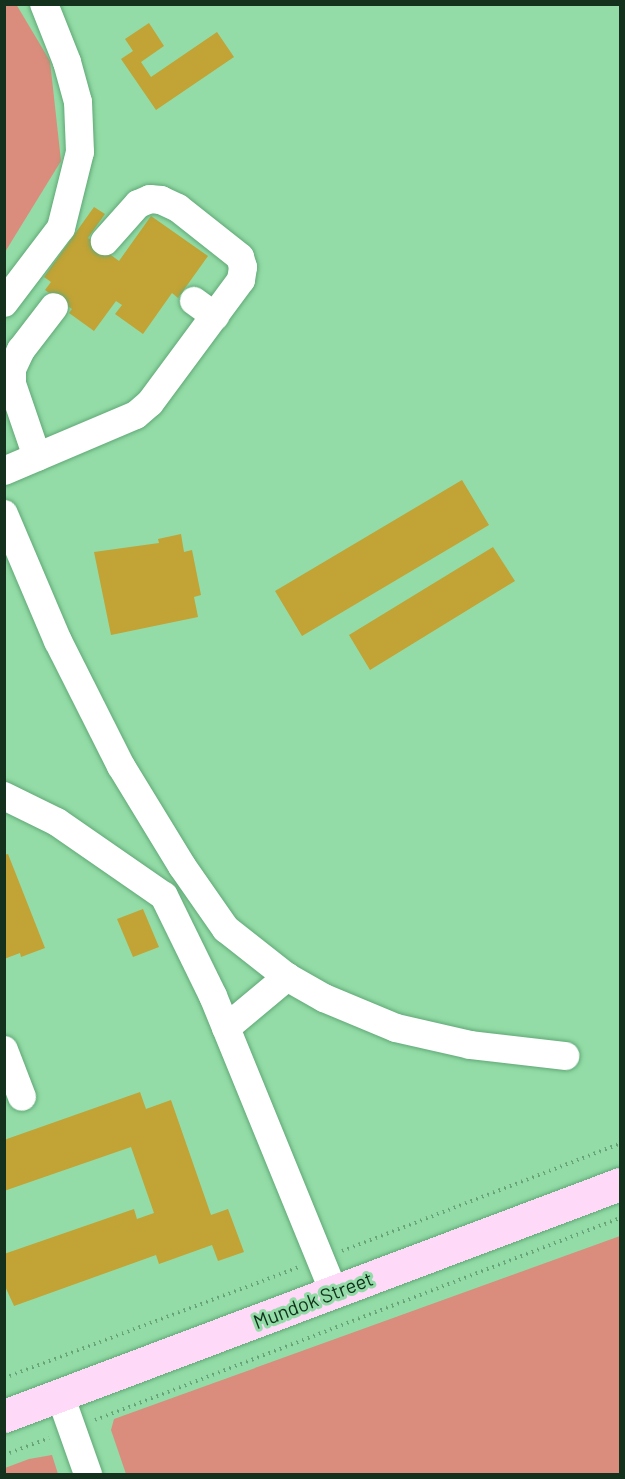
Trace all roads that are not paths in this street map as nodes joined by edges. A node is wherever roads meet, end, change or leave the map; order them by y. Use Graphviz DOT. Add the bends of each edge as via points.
graph roads {
  1 [pos="44,4"];
  2 [pos="105,241"];
  3 [pos="4,303"];
  4 [pos="54,307"];
  5 [pos="37,458"];
  6 [pos="4,471"];
  7 [pos="4,514"];
  8 [pos="4,796"];
  9 [pos="286,977"];
  10 [pos="226,1028"];
  11 [pos="4,1050"];
  12 [pos="565,1056"];
  13 [pos="22,1097"];
  14 [pos="621,1184"];
  15 [pos="334,1292"];
  16 [pos="60,1395"];
  17 [pos="4,1416"];
  18 [pos="88,1474"];
  1 -- 3 [label="street" via="78,102 80,152 61,228"];
  2 -- 5 [label="street" via="138,204 150,199 178,208 240,257 241,280 205,308 150,403 136,415"];
  4 -- 5 [label="street" via="21,350 12,369 12,384"];
  5 -- 6 [label="street"];
  7 -- 9 [label="street" via="58,641 121,766 226,929"];
  8 -- 10 [label="street" via="57,822 164,896"];
  9 -- 10 [label="street"];
  9 -- 12 [label="street" via="324,998 396,1028 470,1045"];
  10 -- 15 [label="street"];
  11 -- 13 [label="street"];
  14 -- 15 [label="main road, Mundok Street"];
  15 -- 16 [label="main road, Mundok Street"];
  16 -- 17 [label="main road, Mundok Street"];
  16 -- 18 [label="street"];
}
